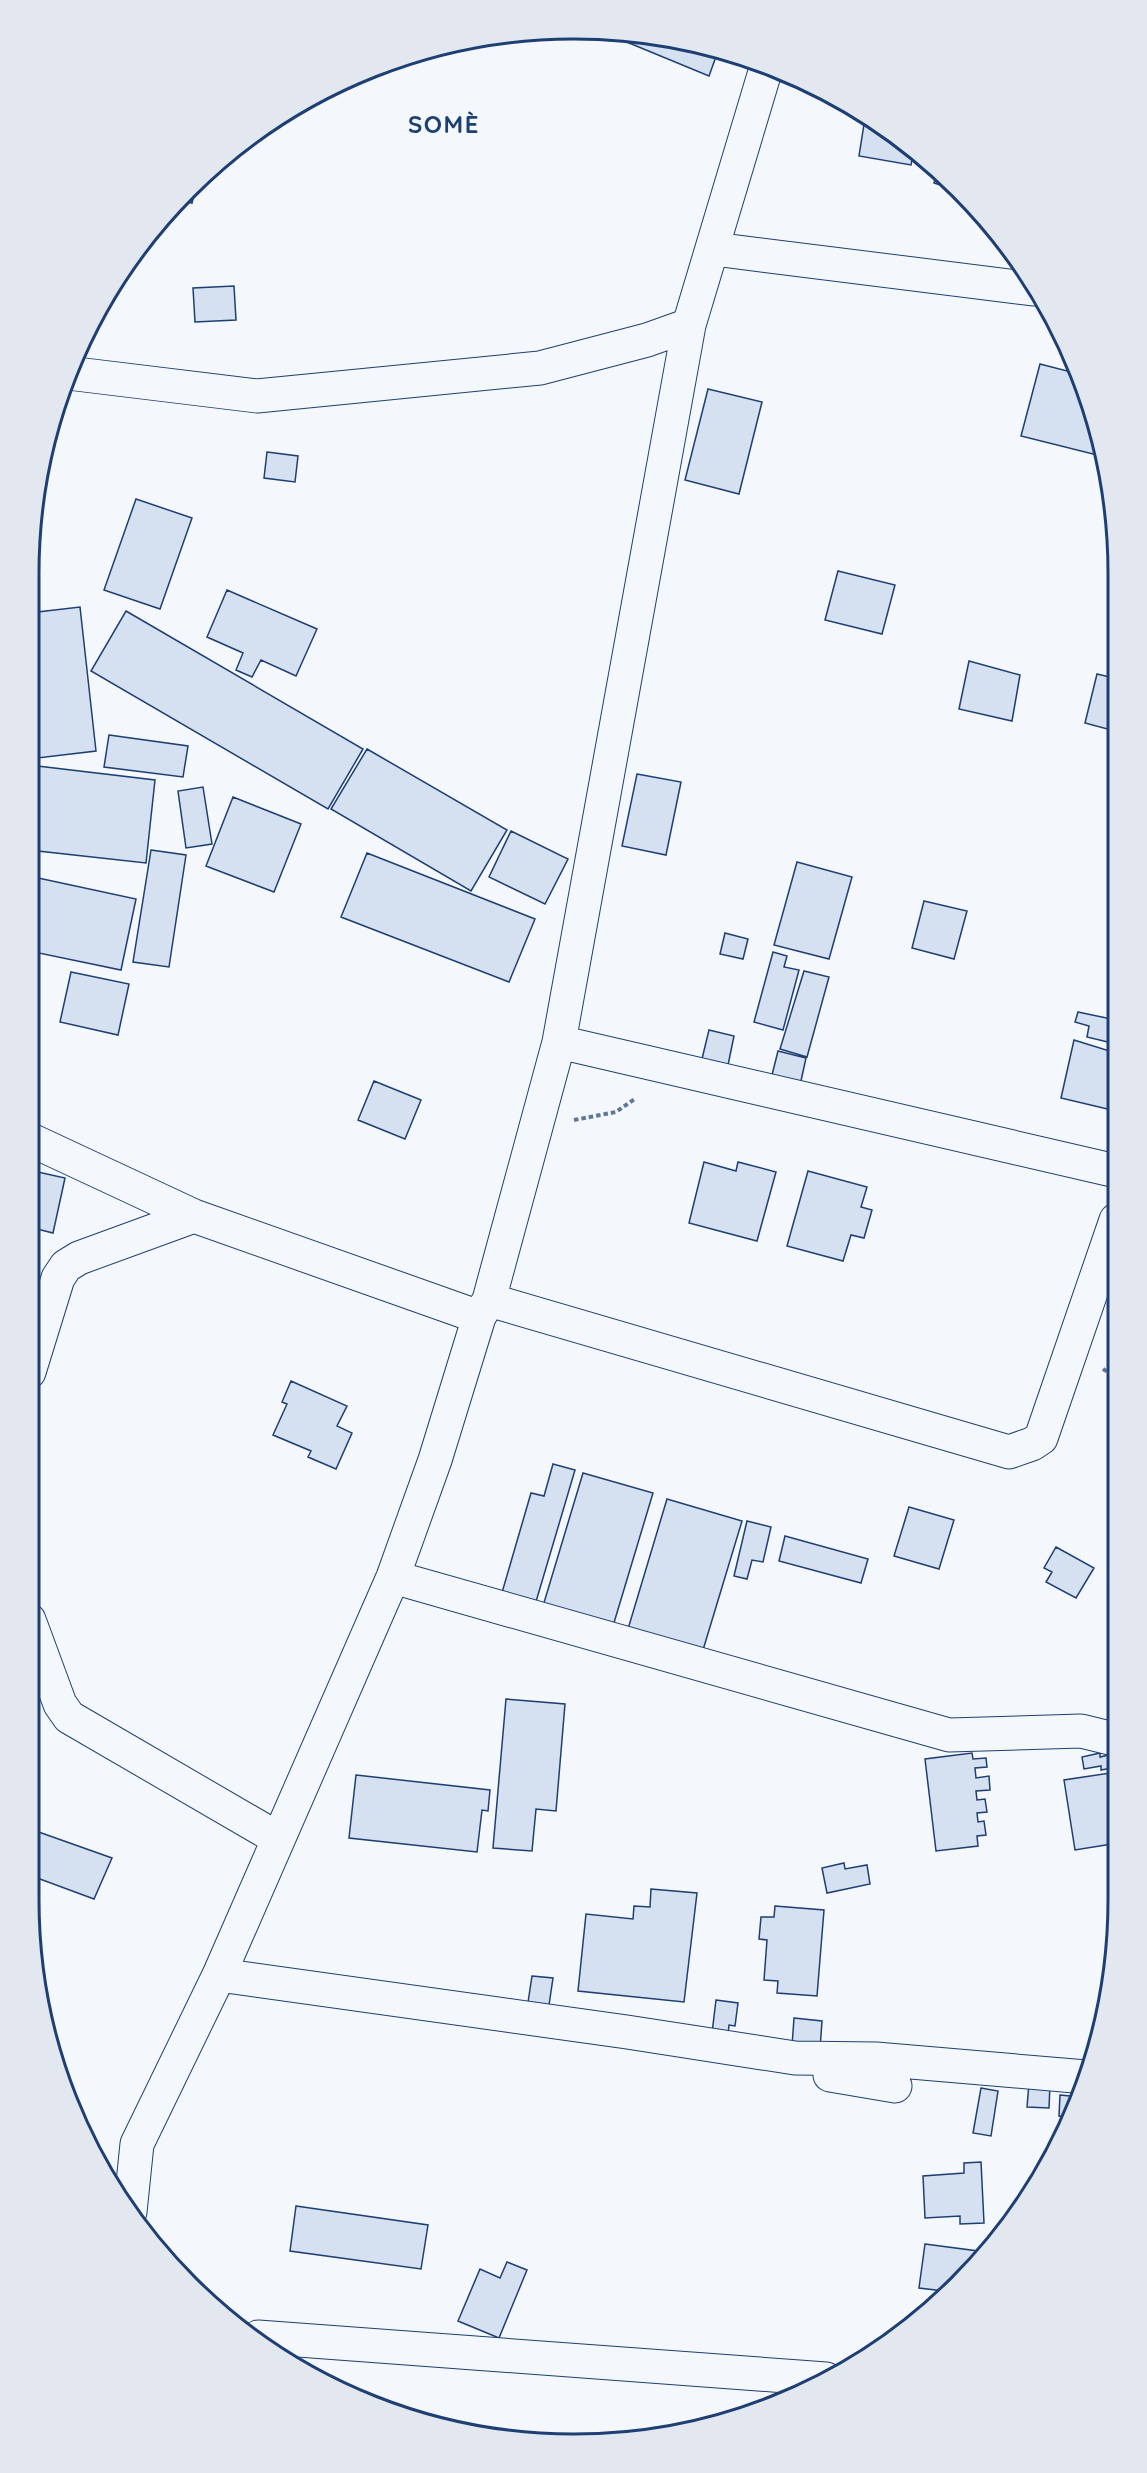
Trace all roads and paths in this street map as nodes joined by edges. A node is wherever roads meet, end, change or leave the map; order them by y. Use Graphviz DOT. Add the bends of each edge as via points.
graph roads {
  1 [pos="764,75"];
  2 [pos="714,249"];
  3 [pos="1025,289"];
  4 [pos="689,325"];
  5 [pos="78,373"];
  6 [pos="559,1042"];
  7 [pos="679,1070"];
  8 [pos="535,1129"];
  9 [pos="39,1144"];
  10 [pos="1108,1169"];
  11 [pos="194,1216"];
  12 [pos="1108,1243"];
  13 [pos="484,1308"];
  14 [pos="39,1338"];
  15 [pos="393,1577"];
  16 [pos="39,1649"];
  17 [pos="1108,1738"];
  18 [pos="278,1838"];
  19 [pos="219,1975"];
  20 [pos="1078,2077"];
  21 [pos="895,2085"];
  22 [pos="131,2199"];
  23 [pos="268,2338"];
  24 [pos="812,2378"];
  1 -- 2 [label="street"];
  2 -- 3 [label="street"];
  2 -- 4 [label="street"];
  4 -- 5 [label="street" via="540,368 257,396"];
  4 -- 6 [label="street"];
  6 -- 7 [label="street"];
  6 -- 8 [label="street"];
  7 -- 8 [label="path" via="616,1112"];
  7 -- 10 [label="street"];
  8 -- 13 [label="street"];
  9 -- 11 [label="street"];
  11 -- 13 [label="street"];
  11 -- 14 [label="street" via="66,1266 58,1278"];
  12 -- 13 [label="street" via="1041,1438 1009,1452"];
  13 -- 15 [label="street"];
  15 -- 17 [label="street" via="949,1735 1081,1731"];
  15 -- 18 [label="street"];
  16 -- 18 [label="street" via="69,1717"];
  18 -- 19 [label="street"];
  19 -- 20 [label="street" via="795,2058 876,2059"];
  19 -- 21 [label="street"];
  19 -- 22 [label="street" via="137,2144"];
  23 -- 24 [label="street"];
}
